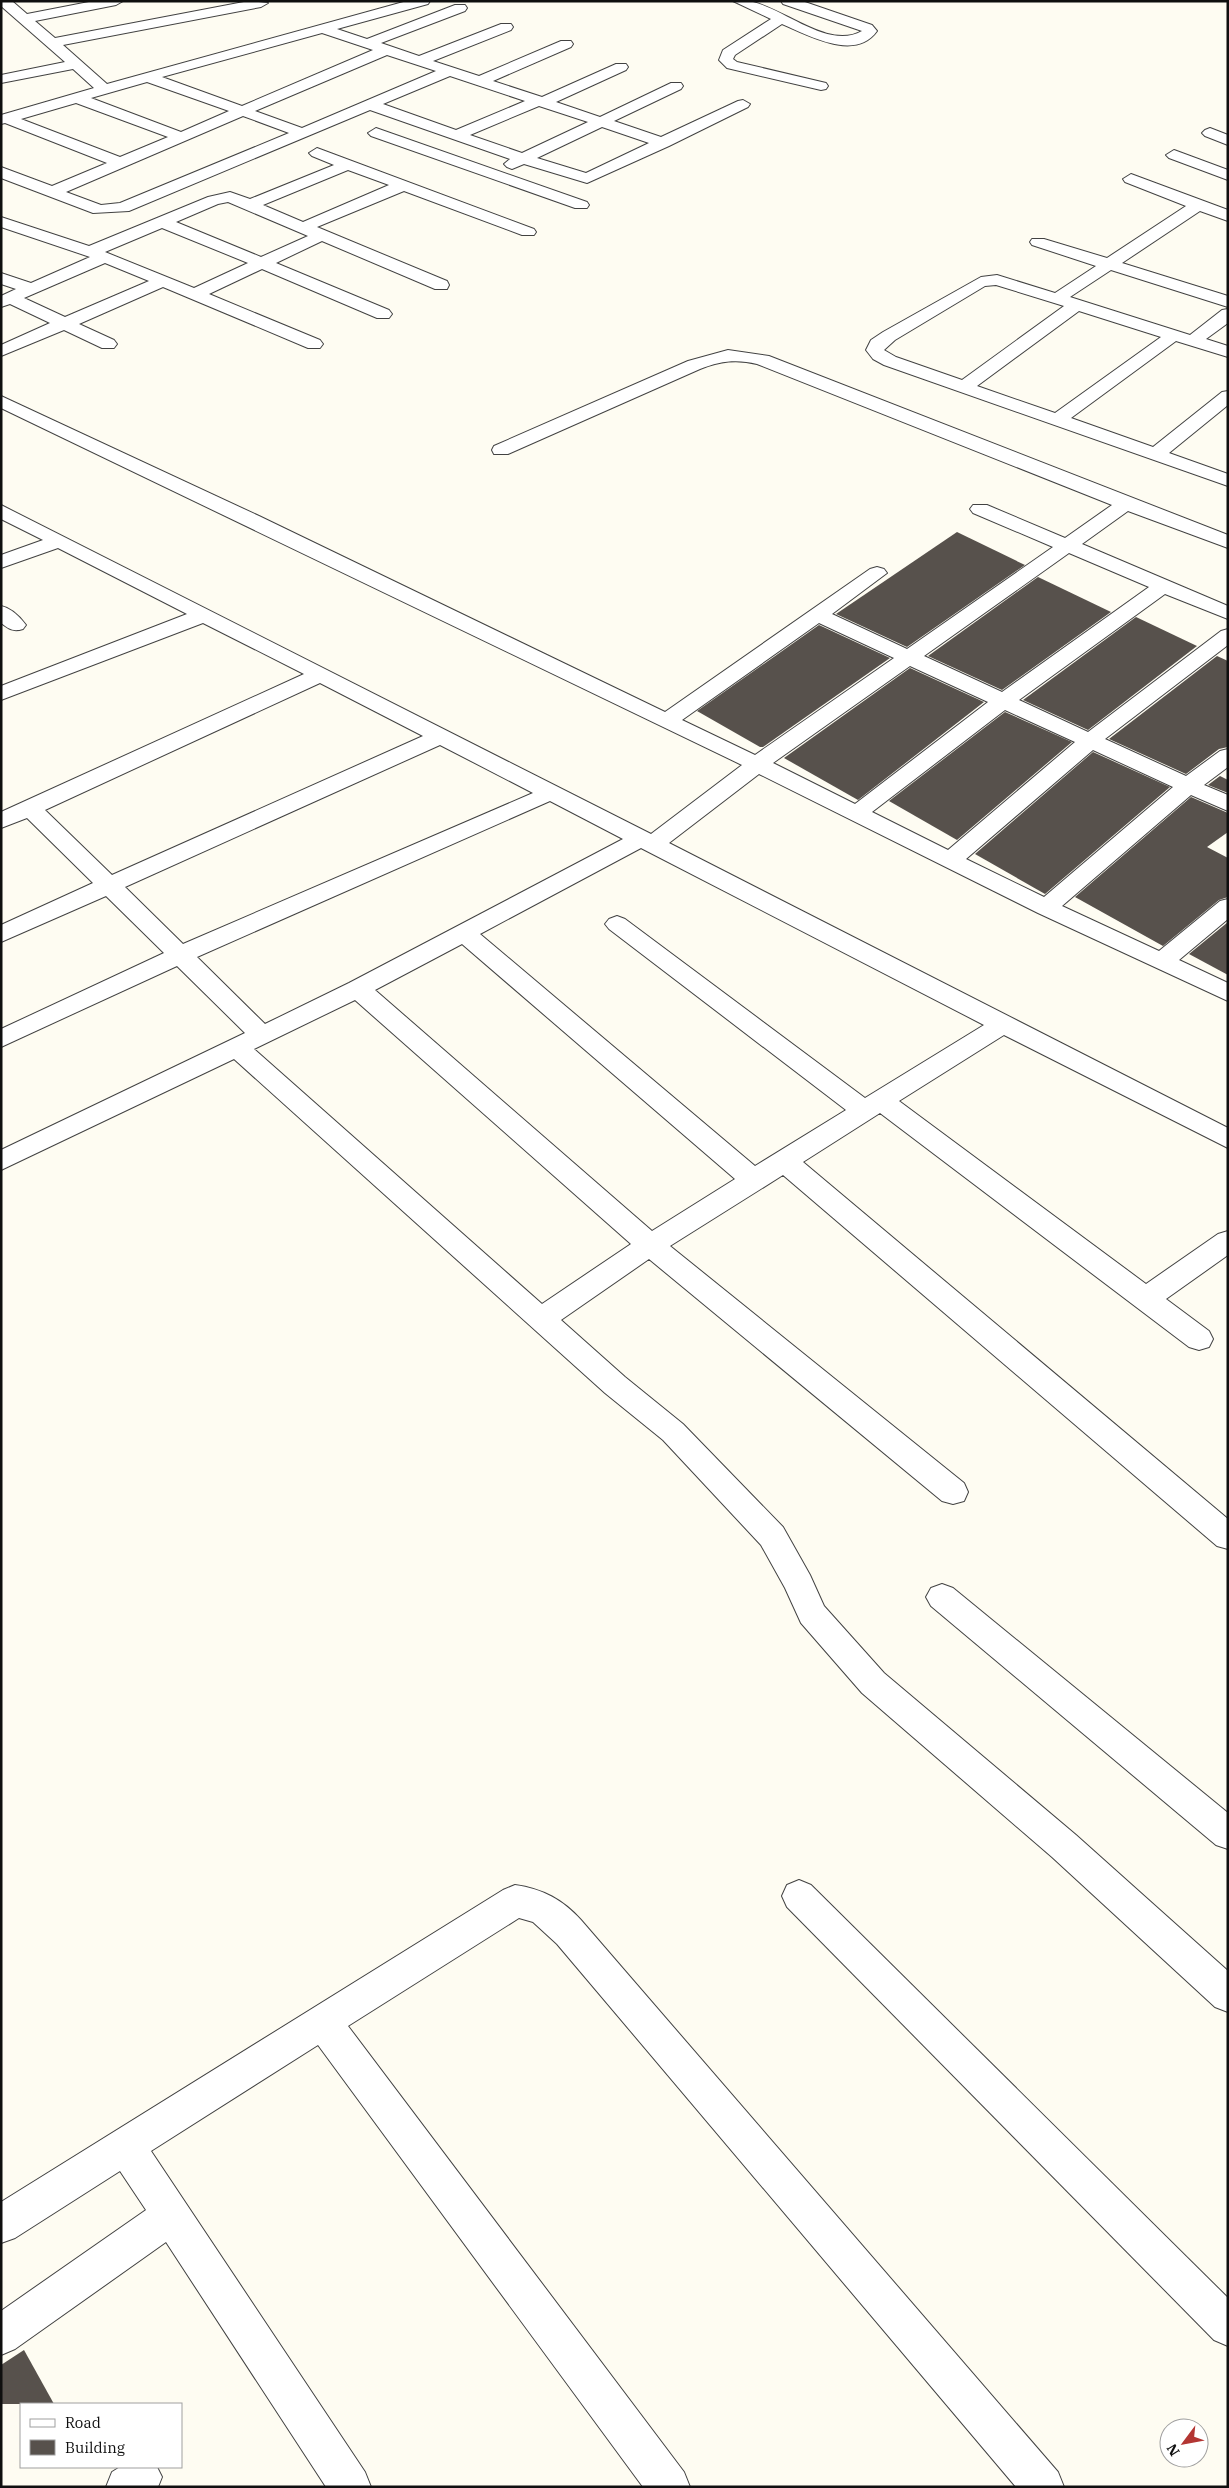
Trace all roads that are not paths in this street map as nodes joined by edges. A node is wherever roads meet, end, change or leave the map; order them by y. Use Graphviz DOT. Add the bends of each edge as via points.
graph roads {
  1 [pos="116,1"];
  2 [pos="423,1"];
  3 [pos="740,1"];
  4 [pos="788,1"];
  5 [pos="261,3"];
  6 [pos="4,4"];
  7 [pos="460,8"];
  8 [pos="781,18"];
  9 [pos="24,19"];
  10 [pos="506,27"];
  11 [pos="324,29"];
  12 [pos="52,43"];
  13 [pos="367,44"];
  14 [pos="566,44"];
  15 [pos="386,50"];
  16 [pos="420,61"];
  17 [pos="76,64"];
  18 [pos="621,67"];
  19 [pos="450,71"];
  20 [pos="147,77"];
  21 [pos="3,78"];
  22 [pos="480,81"];
  23 [pos="676,86"];
  24 [pos="821,86"];
  25 [pos="105,90"];
  26 [pos="77,98"];
  27 [pos="541,102"];
  28 [pos="371,104"];
  29 [pos="743,104"];
  30 [pos="241,112"];
  31 [pos="4,120"];
  32 [pos="600,121"];
  33 [pos="303,133"];
  34 [pos="376,133"];
  35 [pos="1210,134"];
  36 [pos="457,135"];
  37 [pos="181,137"];
  38 [pos="1228,140"];
  39 [pos="664,142"];
  40 [pos="317,153"];
  41 [pos="1174,156"];
  42 [pos="521,158"];
  43 [pos="122,163"];
  44 [pos="348,164"];
  45 [pos="476,168"];
  46 [pos="1,172"];
  47 [pos="494,174"];
  48 [pos="1228,175"];
  49 [pos="459,176"];
  50 [pos="1131,179"];
  51 [pos="442,185"];
  52 [pos="601,185"];
  53 [pos="404,186"];
  54 [pos="52,192"];
  55 [pos="425,193"];
  56 [pos="566,200"];
  57 [pos="250,205"];
  58 [pos="582,205"];
  59 [pos="1198,205"];
  60 [pos="1228,216"];
  61 [pos="163,222"];
  62 [pos="3,224"];
  63 [pos="304,227"];
  64 [pos="528,232"];
  65 [pos="323,235"];
  66 [pos="1038,242"];
  67 [pos="98,254"];
  68 [pos="262,263"];
  69 [pos="1107,264"];
  70 [pos="1,278"];
  71 [pos="164,281"];
  72 [pos="441,285"];
  73 [pos="31,289"];
  74 [pos="195,294"];
  75 [pos="1058,298"];
  76 [pos="6,300"];
  77 [pos="1228,302"];
  78 [pos="1078,304"];
  79 [pos="383,314"];
  80 [pos="1228,314"];
  81 [pos="64,324"];
  82 [pos="1174,335"];
  83 [pos="1193,341"];
  84 [pos="108,344"];
  85 [pos="314,344"];
  86 [pos="1,351"];
  87 [pos="1228,352"];
  88 [pos="964,387"];
  89 [pos="1228,396"];
  90 [pos="1,401"];
  91 [pos="1057,420"];
  92 [pos="501,450"];
  93 [pos="1156,454"];
  94 [pos="1228,480"];
  95 [pos="1126,504"];
  96 [pos="980,509"];
  97 [pos="1,512"];
  98 [pos="59,541"];
  99 [pos="1228,542"];
  100 [pos="1069,546"];
  101 [pos="1,562"];
  102 [pos="877,573"];
  103 [pos="1163,586"];
  104 [pos="1228,613"];
  105 [pos="204,615"];
  106 [pos="817,615"];
  107 [pos="1228,635"];
  108 [pos="908,658"];
  109 [pos="320,675"];
  110 [pos="1,694"];
  111 [pos="1003,701"];
  112 [pos="666,721"];
  113 [pos="441,736"];
  114 [pos="1090,740"];
  115 [pos="1228,756"];
  116 [pos="756,765"];
  117 [pos="1189,785"];
  118 [pos="551,793"];
  119 [pos="1228,804"];
  120 [pos="30,808"];
  121 [pos="857,813"];
  122 [pos="1,821"];
  123 [pos="648,841"];
  124 [pos="951,860"];
  125 [pos="110,887"];
  126 [pos="1228,906"];
  127 [pos="1046,908"];
  128 [pos="617,924"];
  129 [pos="464,933"];
  130 [pos="1,934"];
  131 [pos="180,955"];
  132 [pos="1162,962"];
  133 [pos="358,989"];
  134 [pos="1228,993"];
  135 [pos="1003,1024"];
  136 [pos="1,1040"];
  137 [pos="250,1041"];
  138 [pos="872,1106"];
  139 [pos="1228,1139"];
  140 [pos="1,1161"];
  141 [pos="784,1161"];
  142 [pos="754,1180"];
  143 [pos="1228,1241"];
  144 [pos="650,1245"];
  145 [pos="1145,1299"];
  146 [pos="541,1319"];
  147 [pos="1199,1339"];
  148 [pos="953,1492"];
  149 [pos="1228,1537"];
  150 [pos="942,1597"];
  151 [pos="1228,1834"];
  152 [pos="799,1896"];
  153 [pos="1228,1995"];
  154 [pos="324,2022"];
  155 [pos="126,2146"];
  156 [pos="171,2215"];
  157 [pos="1,2224"];
  158 [pos="1228,2326"];
  159 [pos="1,2335"];
  160 [pos="350,2487"];
  161 [pos="669,2487"];
  162 [pos="1043,2487"];
  1 -- 9 [label="street"];
  2 -- 11 [label="street"];
  3 -- 8 [label="street"];
  4 -- 8 [label="street" via="870,31 849,40 833,40"];
  5 -- 12 [label="street"];
  6 -- 9 [label="street"];
  7 -- 13 [label="street"];
  8 -- 24 [label="street" via="728,53 726,60 732,65"];
  9 -- 12 [label="street"];
  10 -- 16 [label="street"];
  11 -- 13 [label="street"];
  11 -- 20 [label="street"];
  12 -- 17 [label="street"];
  13 -- 15 [label="street"];
  14 -- 22 [label="street"];
  15 -- 16 [label="street"];
  15 -- 30 [label="street"];
  16 -- 19 [label="street"];
  17 -- 21 [label="street"];
  17 -- 25 [label="street"];
  18 -- 27 [label="street"];
  19 -- 22 [label="street"];
  19 -- 28 [label="street"];
  20 -- 25 [label="street"];
  20 -- 30 [label="street"];
  22 -- 27 [label="street"];
  23 -- 32 [label="street"];
  25 -- 26 [label="street"];
  26 -- 31 [label="street"];
  26 -- 37 [label="street"];
  27 -- 32 [label="street"];
  27 -- 36 [label="street"];
  28 -- 33 [label="street"];
  28 -- 36 [label="street"];
  29 -- 39 [label="street"];
  30 -- 33 [label="street"];
  30 -- 37 [label="street"];
  31 -- 43 [label="street"];
  32 -- 39 [label="street"];
  32 -- 42 [label="street"];
  33 -- 54 [label="street" via="123,208 99,210"];
  34 -- 45 [label="street"];
  35 -- 38 [label="street"];
  36 -- 42 [label="street"];
  37 -- 43 [label="street"];
  39 -- 42 [label="street" via="588,178"];
  40 -- 44 [label="street"];
  41 -- 48 [label="street"];
  42 -- 47 [label="street"];
  43 -- 54 [label="street"];
  44 -- 53 [label="street"];
  44 -- 57 [label="street"];
  45 -- 47 [label="street"];
  45 -- 49 [label="street"];
  46 -- 54 [label="street"];
  47 -- 56 [label="street"];
  50 -- 59 [label="street"];
  51 -- 55 [label="street"];
  52 -- 56 [label="street"];
  53 -- 55 [label="street"];
  53 -- 63 [label="street"];
  55 -- 64 [label="street"];
  56 -- 58 [label="street"];
  57 -- 61 [label="street" via="223,197"];
  57 -- 63 [label="street"];
  59 -- 60 [label="street"];
  59 -- 69 [label="street"];
  61 -- 67 [label="street"];
  61 -- 68 [label="street"];
  62 -- 67 [label="street"];
  63 -- 65 [label="street"];
  65 -- 68 [label="street"];
  65 -- 72 [label="street"];
  66 -- 69 [label="street"];
  67 -- 71 [label="street"];
  67 -- 73 [label="street"];
  68 -- 74 [label="street"];
  68 -- 79 [label="street"];
  69 -- 75 [label="street"];
  69 -- 77 [label="street"];
  70 -- 73 [label="street"];
  71 -- 74 [label="street"];
  71 -- 81 [label="street"];
  73 -- 76 [label="street"];
  74 -- 85 [label="street"];
  75 -- 78 [label="street"];
  75 -- 88 [label="street" via="997,280 981,282 877,344 875,350 890,361"];
  76 -- 81 [label="street"];
  78 -- 82 [label="street"];
  78 -- 88 [label="street"];
  80 -- 83 [label="street"];
  81 -- 84 [label="street"];
  81 -- 86 [label="street"];
  82 -- 83 [label="street"];
  82 -- 91 [label="street"];
  83 -- 87 [label="street"];
  88 -- 91 [label="street"];
  89 -- 93 [label="street"];
  90 -- 112 [label="street"];
  91 -- 93 [label="street"];
  92 -- 95 [label="street" via="694,365 719,356 742,354"];
  93 -- 94 [label="street"];
  95 -- 99 [label="street"];
  95 -- 100 [label="street"];
  96 -- 100 [label="street"];
  97 -- 98 [label="street"];
  98 -- 101 [label="street"];
  98 -- 105 [label="street"];
  100 -- 103 [label="street"];
  100 -- 108 [label="street"];
  102 -- 106 [label="street"];
  103 -- 104 [label="street"];
  103 -- 111 [label="street"];
  105 -- 109 [label="street"];
  105 -- 110 [label="street"];
  106 -- 108 [label="street"];
  106 -- 112 [label="street"];
  107 -- 114 [label="street"];
  108 -- 111 [label="street"];
  108 -- 116 [label="street"];
  109 -- 113 [label="street"];
  109 -- 120 [label="street"];
  111 -- 114 [label="street"];
  111 -- 121 [label="street"];
  112 -- 116 [label="street"];
  113 -- 118 [label="street"];
  113 -- 125 [label="street"];
  114 -- 117 [label="street"];
  114 -- 124 [label="street"];
  115 -- 117 [label="street"];
  116 -- 121 [label="street"];
  116 -- 123 [label="street"];
  117 -- 119 [label="street"];
  117 -- 127 [label="street"];
  118 -- 123 [label="street"];
  118 -- 131 [label="street"];
  120 -- 122 [label="street"];
  120 -- 125 [label="street"];
  121 -- 124 [label="street"];
  123 -- 129 [label="street"];
  123 -- 135 [label="street"];
  124 -- 127 [label="street"];
  125 -- 130 [label="street"];
  125 -- 131 [label="street"];
  126 -- 132 [label="street"];
  127 -- 132 [label="street"];
  128 -- 138 [label="street"];
  129 -- 133 [label="street"];
  129 -- 142 [label="street"];
  131 -- 136 [label="street"];
  131 -- 137 [label="street"];
  132 -- 134 [label="street"];
  133 -- 137 [label="street"];
  133 -- 144 [label="street"];
  135 -- 138 [label="street"];
  135 -- 139 [label="street"];
  137 -- 140 [label="street"];
  137 -- 146 [label="street"];
  138 -- 141 [label="street"];
  138 -- 145 [label="street"];
  141 -- 142 [label="street"];
  141 -- 149 [label="street"];
  142 -- 144 [label="street"];
  143 -- 145 [label="street"];
  144 -- 146 [label="street"];
  144 -- 148 [label="street"];
  145 -- 147 [label="street"];
  146 -- 153 [label="street" via="673,1432 772,1536 812,1614 874,1683 1064,1846"];
  150 -- 151 [label="street"];
  152 -- 158 [label="street"];
  154 -- 155 [label="street"];
  154 -- 161 [label="street"];
  154 -- 162 [label="street" via="515,1901 534,1903 552,1913"];
  155 -- 156 [label="street"];
  155 -- 157 [label="street"];
  156 -- 159 [label="street"];
  156 -- 160 [label="street"];
}
